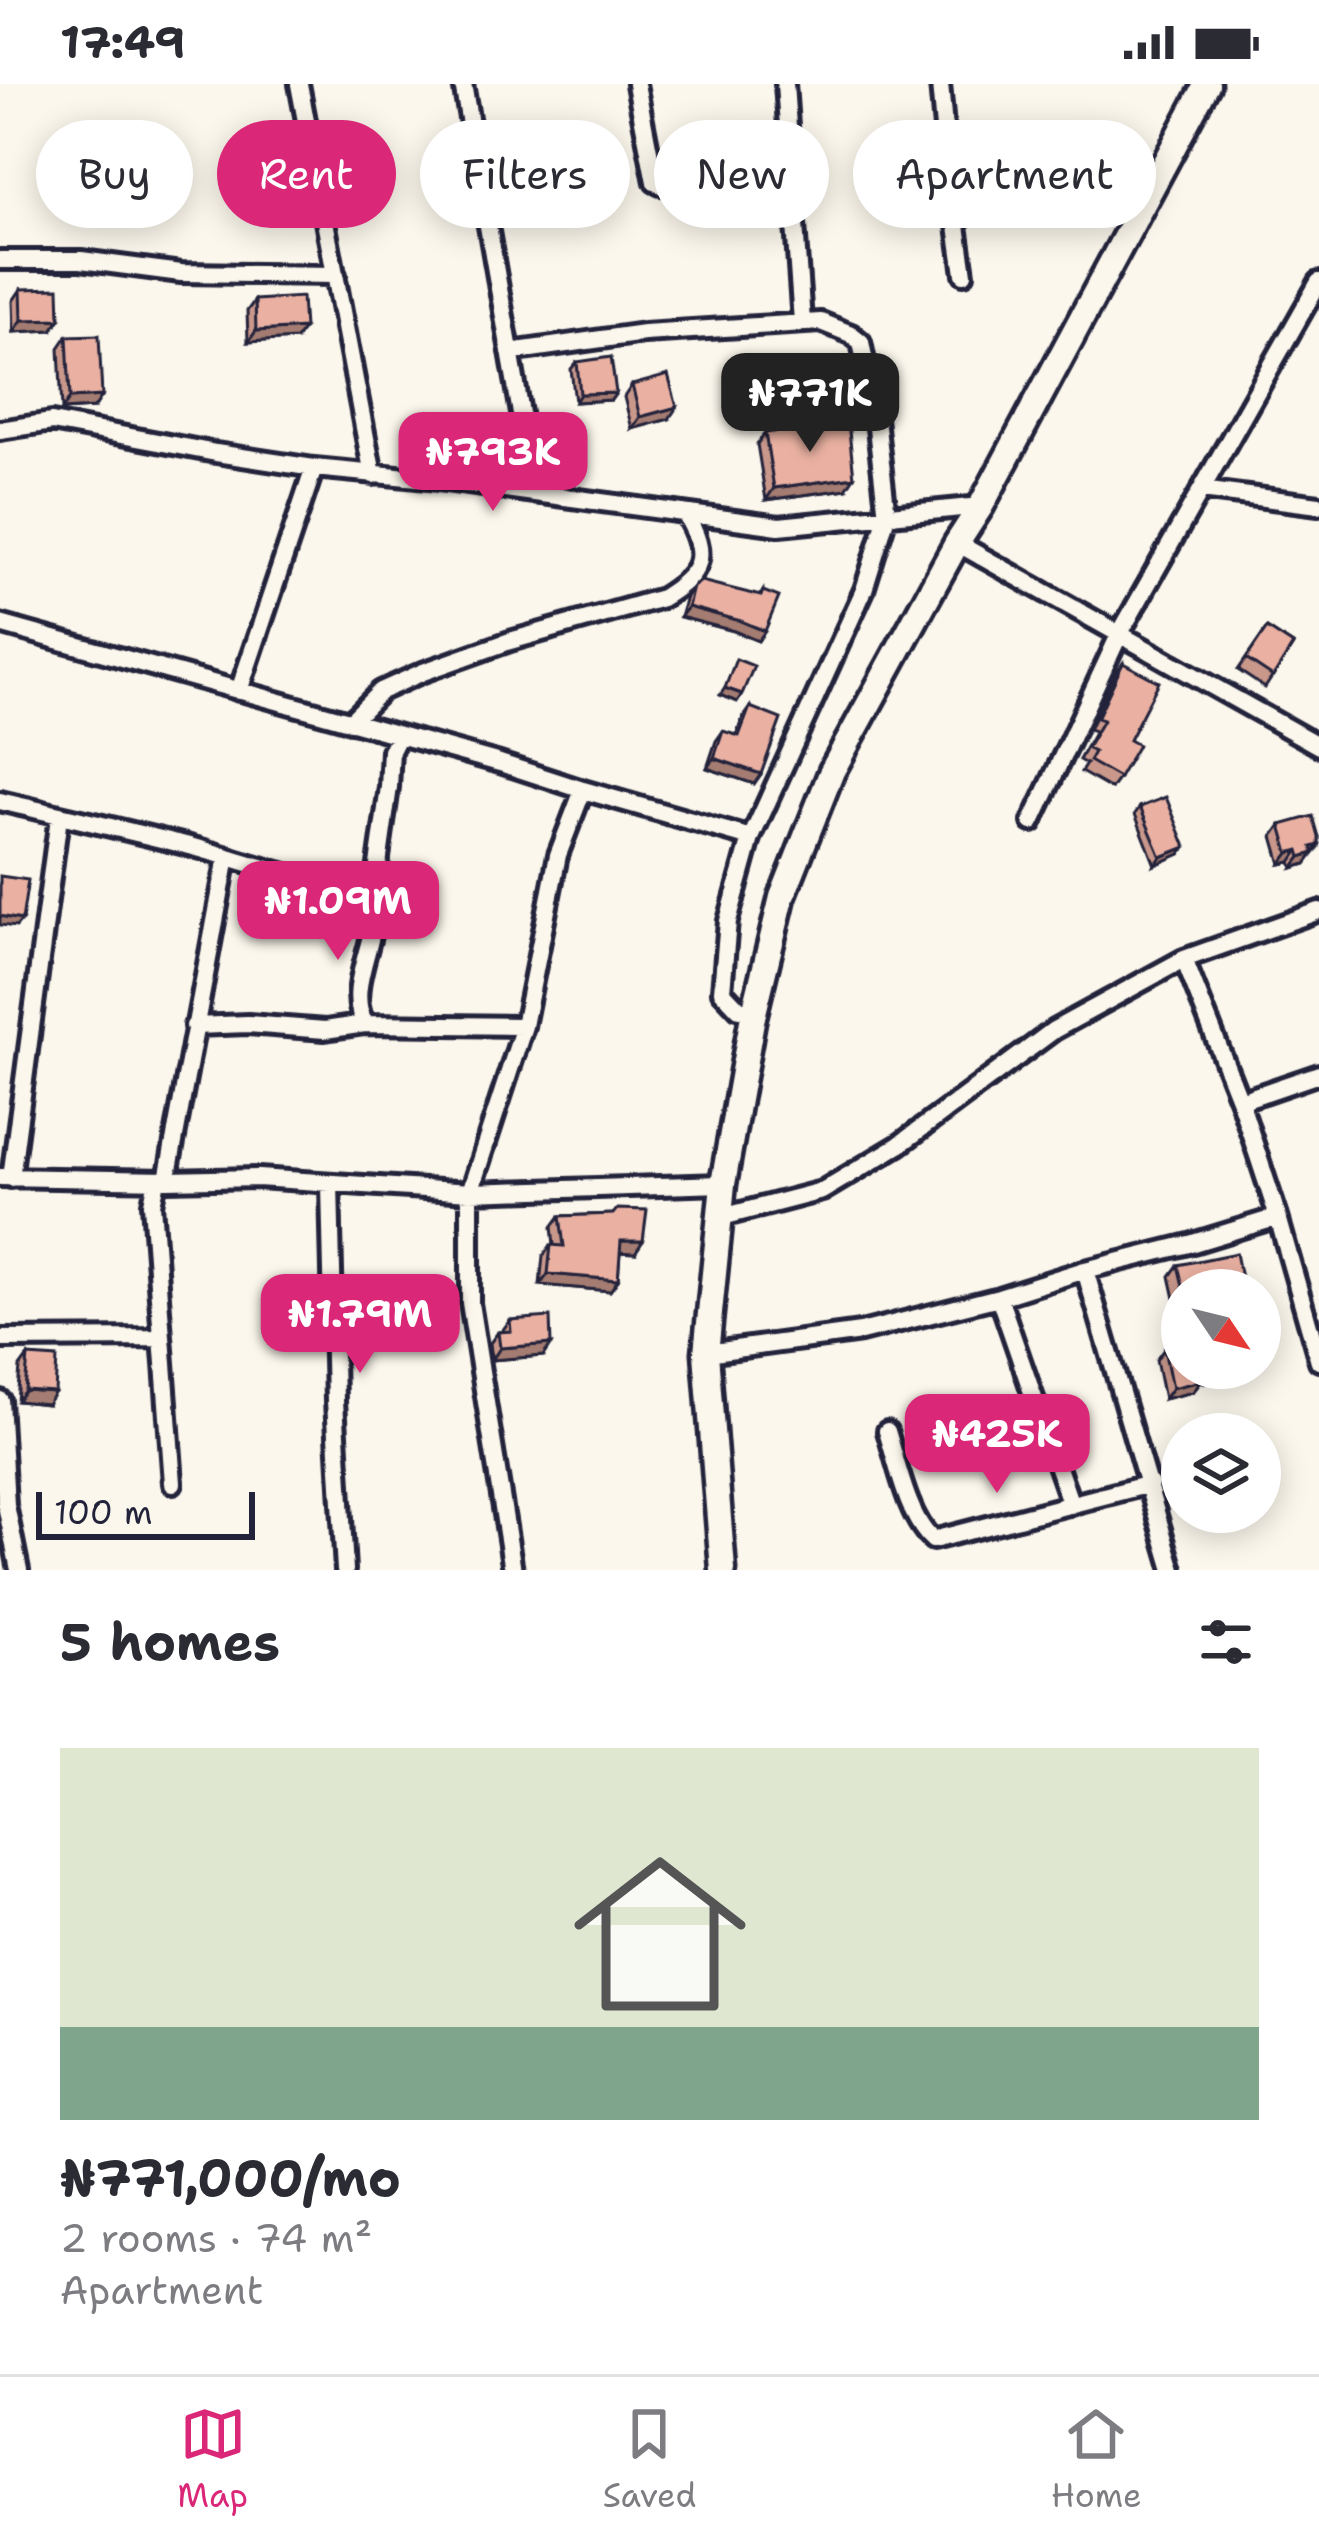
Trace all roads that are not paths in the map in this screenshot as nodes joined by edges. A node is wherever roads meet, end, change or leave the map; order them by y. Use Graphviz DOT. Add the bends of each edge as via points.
graph roads {
  1 [pos="299,84"];
  2 [pos="464,84"];
  3 [pos="636,84"];
  4 [pos="784,84"];
  5 [pos="940,84"];
  6 [pos="1207,84"];
  7 [pos="787,120"];
  8 [pos="943,120"];
  9 [pos="654,177"];
  10 [pos="1156,180"];
  11 [pos="796,228"];
  12 [pos="957,228"];
  13 [pos="1130,228"];
  14 [pos="0,260"];
  15 [pos="964,274"];
  16 [pos="336,275"];
  17 [pos="1319,282"];
  18 [pos="802,322"];
  19 [pos="510,352"];
  20 [pos="0,430"];
  21 [pos="314,468"];
  22 [pos="373,475"];
  23 [pos="1202,490"];
  24 [pos="540,494"];
  25 [pos="1319,505"];
  26 [pos="981,506"];
  27 [pos="685,514"];
  28 [pos="887,516"];
  29 [pos="957,544"];
  30 [pos="0,624"];
  31 [pos="1120,633"];
  32 [pos="239,691"];
  33 [pos="350,722"];
  34 [pos="399,735"];
  35 [pos="1319,746"];
  36 [pos="583,790"];
  37 [pos="0,801"];
  38 [pos="59,817"];
  39 [pos="1032,822"];
  40 [pos="751,838"];
  41 [pos="227,856"];
  42 [pos="375,886"];
  43 [pos="1319,911"];
  44 [pos="1184,959"];
  45 [pos="754,1012"];
  46 [pos="365,1024"];
  47 [pos="194,1026"];
  48 [pos="524,1026"];
  49 [pos="1319,1074"];
  50 [pos="1240,1101"];
  51 [pos="5,1178"];
  52 [pos="162,1180"];
  53 [pos="330,1184"];
  54 [pos="723,1184"];
  55 [pos="470,1192"];
  56 [pos="1278,1217"];
  57 [pos="718,1218"];
  58 [pos="1085,1270"];
  59 [pos="999,1297"];
  60 [pos="161,1334"];
  61 [pos="0,1339"];
  62 [pos="706,1354"];
  63 [pos="1319,1361"];
  64 [pos="0,1400"];
  65 [pos="886,1431"];
  66 [pos="173,1483"];
  67 [pos="1150,1484"];
  68 [pos="1071,1505"];
  69 [pos="19,1570"];
  70 [pos="345,1570"];
  71 [pos="513,1570"];
  72 [pos="723,1570"];
  73 [pos="1173,1570"];
  1 -- 16 [label="street"];
  2 -- 19 [label="street"];
  3 -- 9 [label="street"];
  4 -- 7 [label="street"];
  5 -- 8 [label="street"];
  6 -- 10 [label="main road"];
  11 -- 18 [label="street"];
  12 -- 15 [label="street"];
  13 -- 26 [label="main road"];
  14 -- 16 [label="street"];
  16 -- 22 [label="street"];
  17 -- 23 [label="street"];
  18 -- 19 [label="street"];
  18 -- 28 [label="street" via="861,342"];
  19 -- 24 [label="street"];
  20 -- 21 [label="street" via="52,422"];
  21 -- 22 [label="street"];
  21 -- 32 [label="street"];
  22 -- 24 [label="street"];
  23 -- 25 [label="street"];
  23 -- 31 [label="street"];
  24 -- 27 [label="street"];
  26 -- 28 [label="street"];
  26 -- 29 [label="main road"];
  27 -- 28 [label="street" via="779,526"];
  27 -- 33 [label="street" via="701,545 684,585 423,672 381,691"];
  28 -- 40 [label="street" via="863,590"];
  29 -- 31 [label="street"];
  29 -- 45 [label="main road" via="832,771 782,896"];
  30 -- 32 [label="street"];
  31 -- 35 [label="street"];
  31 -- 39 [label="street"];
  32 -- 33 [label="street"];
  33 -- 34 [label="street"];
  34 -- 36 [label="street"];
  34 -- 42 [label="street"];
  36 -- 40 [label="street"];
  36 -- 48 [label="street" via="558,855"];
  37 -- 38 [label="street"];
  38 -- 41 [label="street"];
  38 -- 51 [label="street"];
  40 -- 45 [label="street" via="728,921 722,991"];
  41 -- 42 [label="street"];
  41 -- 47 [label="street"];
  42 -- 46 [label="street" via="358,996"];
  43 -- 44 [label="street"];
  44 -- 50 [label="street"];
  44 -- 57 [label="street" via="1054,1030 899,1145 822,1191"];
  45 -- 54 [label="main road"];
  46 -- 47 [label="street"];
  46 -- 48 [label="street"];
  47 -- 52 [label="street"];
  48 -- 55 [label="street"];
  49 -- 50 [label="street"];
  50 -- 56 [label="street"];
  51 -- 52 [label="street"];
  52 -- 53 [label="street"];
  52 -- 60 [label="street" via="152,1204"];
  53 -- 55 [label="street"];
  53 -- 70 [label="street"];
  54 -- 55 [label="street"];
  54 -- 57 [label="main road"];
  55 -- 71 [label="street" via="470,1303"];
  56 -- 58 [label="street"];
  56 -- 63 [label="street"];
  57 -- 62 [label="main road"];
  58 -- 59 [label="street"];
  58 -- 67 [label="street"];
  59 -- 62 [label="street" via="861,1332"];
  59 -- 68 [label="street"];
  60 -- 61 [label="street"];
  60 -- 66 [label="street"];
  62 -- 72 [label="main road"];
  64 -- 69 [label="street"];
  65 -- 68 [label="street" via="915,1517 933,1540"];
  67 -- 68 [label="street"];
  67 -- 73 [label="street"];
}
